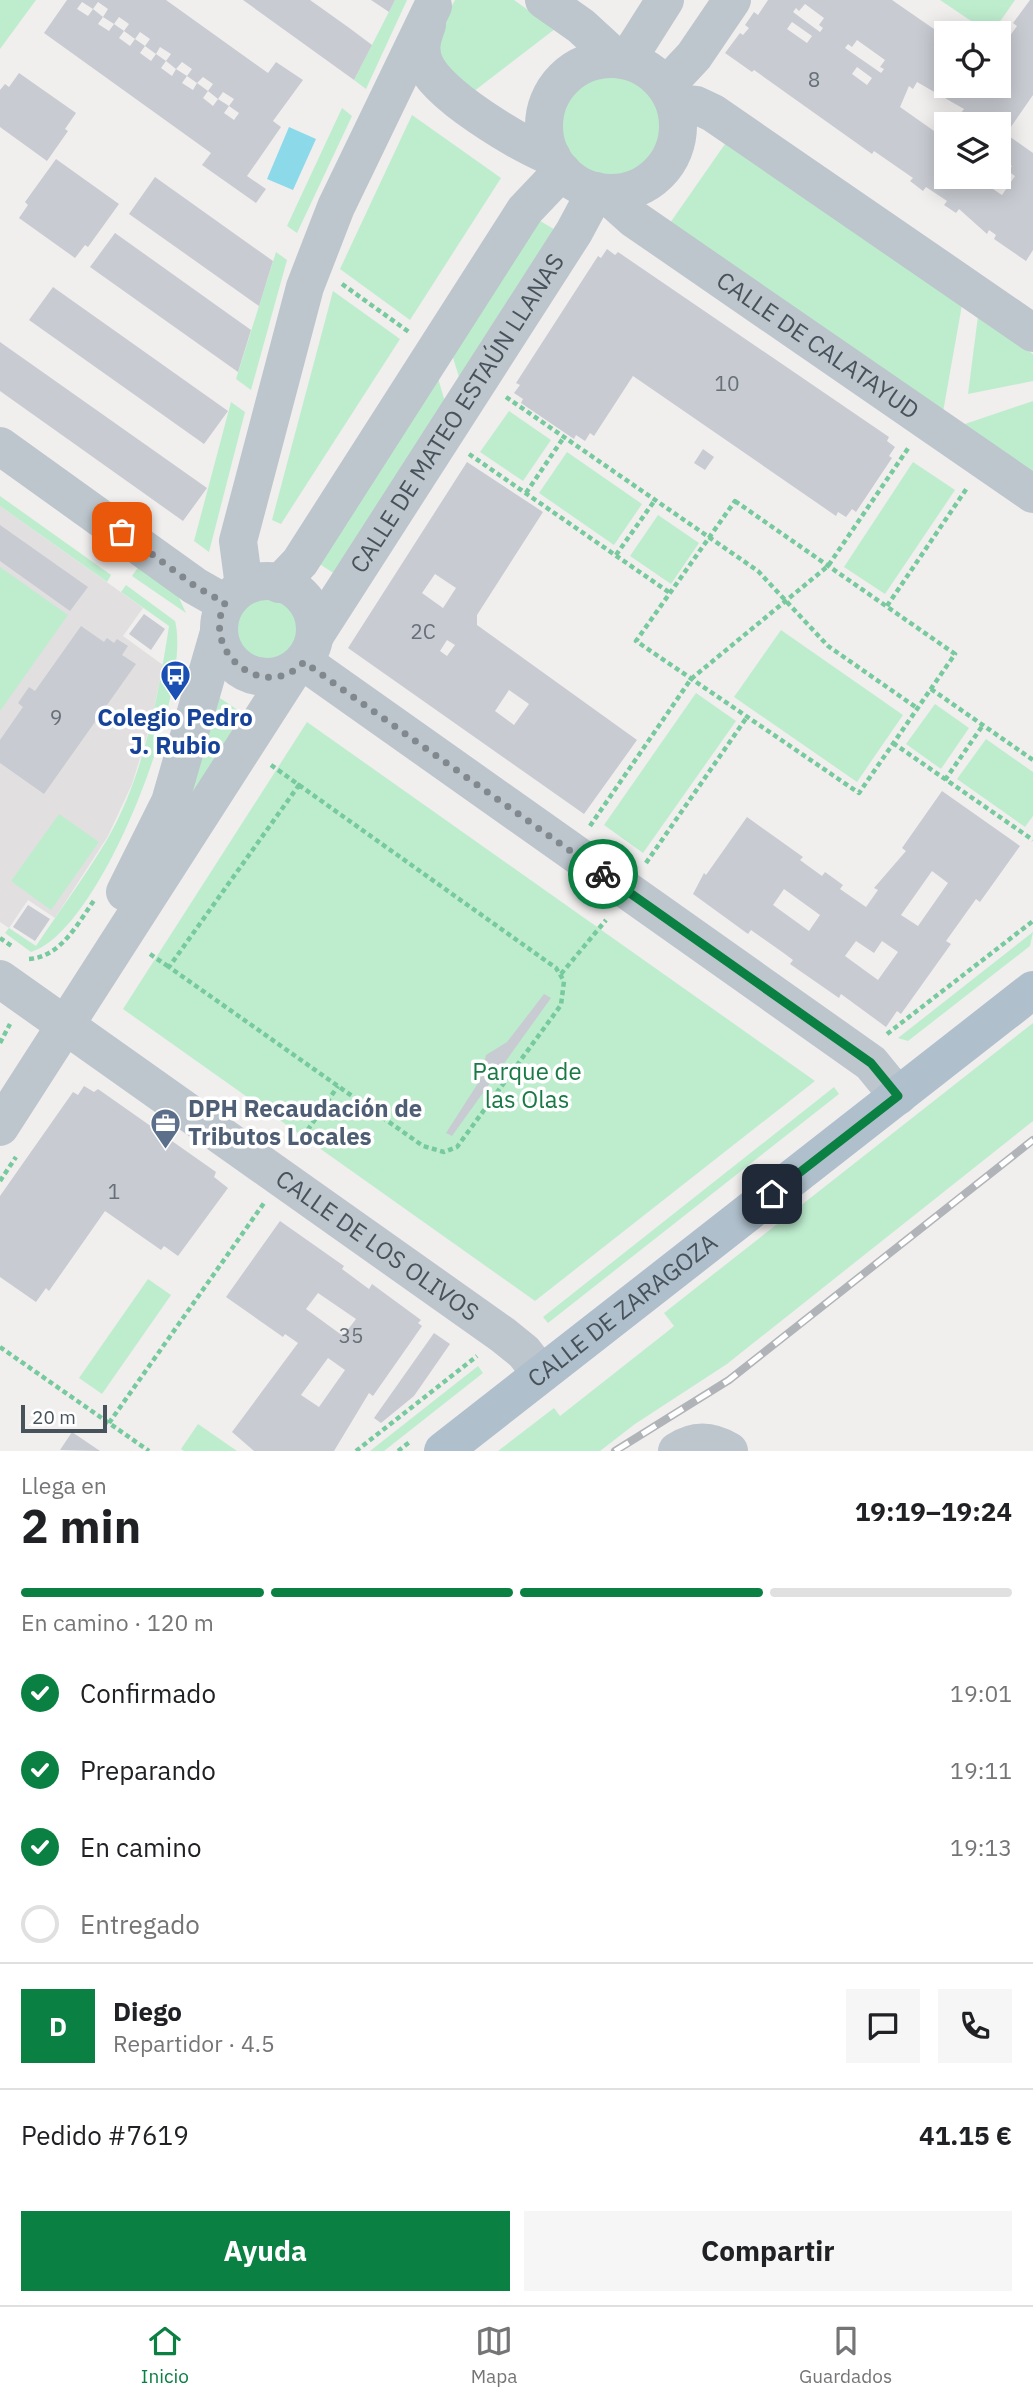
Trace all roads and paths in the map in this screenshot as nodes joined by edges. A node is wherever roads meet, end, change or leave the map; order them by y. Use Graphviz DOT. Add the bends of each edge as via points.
graph roads {
  1 [pos="544,0"];
  2 [pos="665,0"];
  3 [pos="733,0"];
  4 [pos="434,3"];
  5 [pos="622,59"];
  6 [pos="443,88"];
  7 [pos="670,95"];
  8 [pos="387,103"];
  9 [pos="557,164"];
  10 [pos="601,192"];
  11 [pos="331,276"];
  12 [pos="417,321"];
  13 [pos="1033,332"];
  14 [pos="409,333"];
  15 [pos="402,344"];
  16 [pos="500,393"];
  17 [pos="564,437"];
  18 [pos="898,439"];
  19 [pos="0,446"];
  20 [pos="909,447"];
  21 [pos="463,450"];
  22 [pos="917,452"];
  23 [pos="957,480"];
  24 [pos="968,487"];
  25 [pos="526,493"];
  26 [pos="1033,494"];
  27 [pos="979,495"];
  28 [pos="654,500"];
  29 [pos="709,537"];
  30 [pos="616,555"];
  31 [pos="828,566"];
  32 [pos="670,593"];
  33 [pos="242,601"];
  34 [pos="786,601"];
  35 [pos="887,606"];
  36 [pos="304,656"];
  37 [pos="691,679"];
  38 [pos="931,689"];
  39 [pos="917,708"];
  40 [pos="747,717"];
  41 [pos="983,725"];
  42 [pos="893,743"];
  43 [pos="1033,760"];
  44 [pos="266,761"];
  45 [pos="945,780"];
  46 [pos="299,785"];
  47 [pos="587,831"];
  48 [pos="1033,832"];
  49 [pos="1031,839"];
  50 [pos="642,870"];
  51 [pos="101,888"];
  52 [pos="606,920"];
  53 [pos="1033,922"];
  54 [pos="0,938"];
  55 [pos="144,949"];
  56 [pos="169,967"];
  57 [pos="561,974"];
  58 [pos="0,979"];
  59 [pos="1033,990"];
  60 [pos="56,1019"];
  61 [pos="882,1038"];
  62 [pos="0,1085"];
  63 [pos="338,1086"];
  64 [pos="898,1096"];
  65 [pos="11,1138"];
  66 [pos="298,1144"];
  67 [pos="0,1181"];
  68 [pos="259,1198"];
  69 [pos="264,1202"];
  70 [pos="276,1210"];
  71 [pos="468,1346"];
  72 [pos="0,1347"];
  73 [pos="541,1374"];
  74 [pos="109,1423"];
  75 [pos="149,1451"];
  76 [pos="356,1451"];
  77 [pos="443,1451"];
  78 [pos="677,1451"];
  79 [pos="729,1451"];
  1 -- 5 [label="street"];
  2 -- 5 [label="street"];
  3 -- 7 [label="street"];
  4 -- 6 [label="street" via="421,51 429,72"];
  4 -- 8 [label="street, CALLE DE MATEO ESTAÚN LLANAS"];
  5 -- 7 [label="street" via="642,66"];
  5 -- 9 [label="street" via="582,65 555,88 544,122"];
  6 -- 8 [label="street" via="406,86"];
  6 -- 9 [label="street"];
  7 -- 10 [label="street" via="678,122 677,141 664,167 643,185 625,192"];
  7 -- 13 [label="street" via="713,113"];
  8 -- 33 [label="street, CALLE DE MATEO ESTAÚN LLANAS" via="329,224 297,314 238,541"];
  9 -- 10 [label="street" via="583,187"];
  9 -- 33 [label="street, CALLE DE MATEO ESTAÚN LLANAS" via="300,562"];
  10 -- 26 [label="street, CALLE DE CALATAYUD"];
  10 -- 36 [label="street, CALLE DE MATEO ESTAÚN LLANAS"];
  11 -- 14 [label="path"];
  12 -- 14 [label="path"];
  14 -- 15 [label="path"];
  16 -- 17 [label="path"];
  17 -- 25 [label="path"];
  17 -- 28 [label="path"];
  18 -- 20 [label="path"];
  19 -- 33 [label="street" via="195,586"];
  20 -- 22 [label="path"];
  20 -- 31 [label="path"];
  21 -- 25 [label="path"];
  23 -- 24 [label="path"];
  24 -- 27 [label="path"];
  24 -- 35 [label="path"];
  25 -- 30 [label="path"];
  28 -- 29 [label="path"];
  28 -- 30 [label="path"];
  29 -- 31 [label="path" via="735,501"];
  29 -- 32 [label="path"];
  29 -- 34 [label="path" via="758,571"];
  30 -- 32 [label="path"];
  31 -- 34 [label="path"];
  31 -- 35 [label="path"];
  32 -- 37 [label="path" via="636,641"];
  33 -- 36 [label="street" via="305,601 316,623"];
  33 -- 36 [label="street" via="231,659 253,674 273,677"];
  33 -- 60 [label="street, CALLE DE MATEO ESTAÚN LLANAS" via="208,660 183,763 153,840"];
  34 -- 37 [label="path"];
  34 -- 39 [label="path" via="828,646"];
  35 -- 38 [label="path" via="955,654"];
  36 -- 60 [label="street, CALLE DE MATEO ESTAÚN LLANAS"];
  36 -- 64 [label="street" via="871,1063"];
  37 -- 40 [label="path"];
  37 -- 47 [label="path"];
  38 -- 39 [label="path"];
  38 -- 41 [label="path"];
  39 -- 42 [label="path"];
  40 -- 42 [label="path" via="859,793"];
  40 -- 50 [label="path"];
  41 -- 43 [label="path"];
  41 -- 45 [label="path"];
  42 -- 45 [label="path"];
  44 -- 46 [label="path"];
  45 -- 49 [label="path"];
  46 -- 56 [label="path"];
  46 -- 57 [label="path"];
  48 -- 49 [label="path"];
  51 -- 54 [label="path" via="66,939 49,953 30,959"];
  52 -- 57 [label="path"];
  53 -- 61 [label="path"];
  55 -- 56 [label="path"];
  56 -- 63 [label="path"];
  57 -- 63 [label="path" via="566,989 561,1005 457,1147 429,1150"];
  58 -- 60 [label="street, CALLE DE LOS OLIVOS"];
  59 -- 64 [label="main road, CALLE DE ZARAGOZA"];
  60 -- 62 [label="street, CALLE DE MATEO ESTAÚN LLANAS"];
  60 -- 65 [label="street, CALLE DE MATEO ESTAÚN LLANAS"];
  60 -- 73 [label="street, CALLE DE LOS OLIVOS" via="503,1335"];
  63 -- 66 [label="path"];
  64 -- 73 [label="main road, CALLE DE ZARAGOZA"];
  65 -- 67 [label="path"];
  68 -- 69 [label="path"];
  69 -- 70 [label="path"];
  69 -- 74 [label="path"];
  71 -- 76 [label="path" via="479,1354"];
  72 -- 74 [label="path"];
  73 -- 77 [label="main road, CALLE DE ZARAGOZA"];
  74 -- 75 [label="path"];
  78 -- 79 [label="street" via="695,1442 708,1442"];
}
